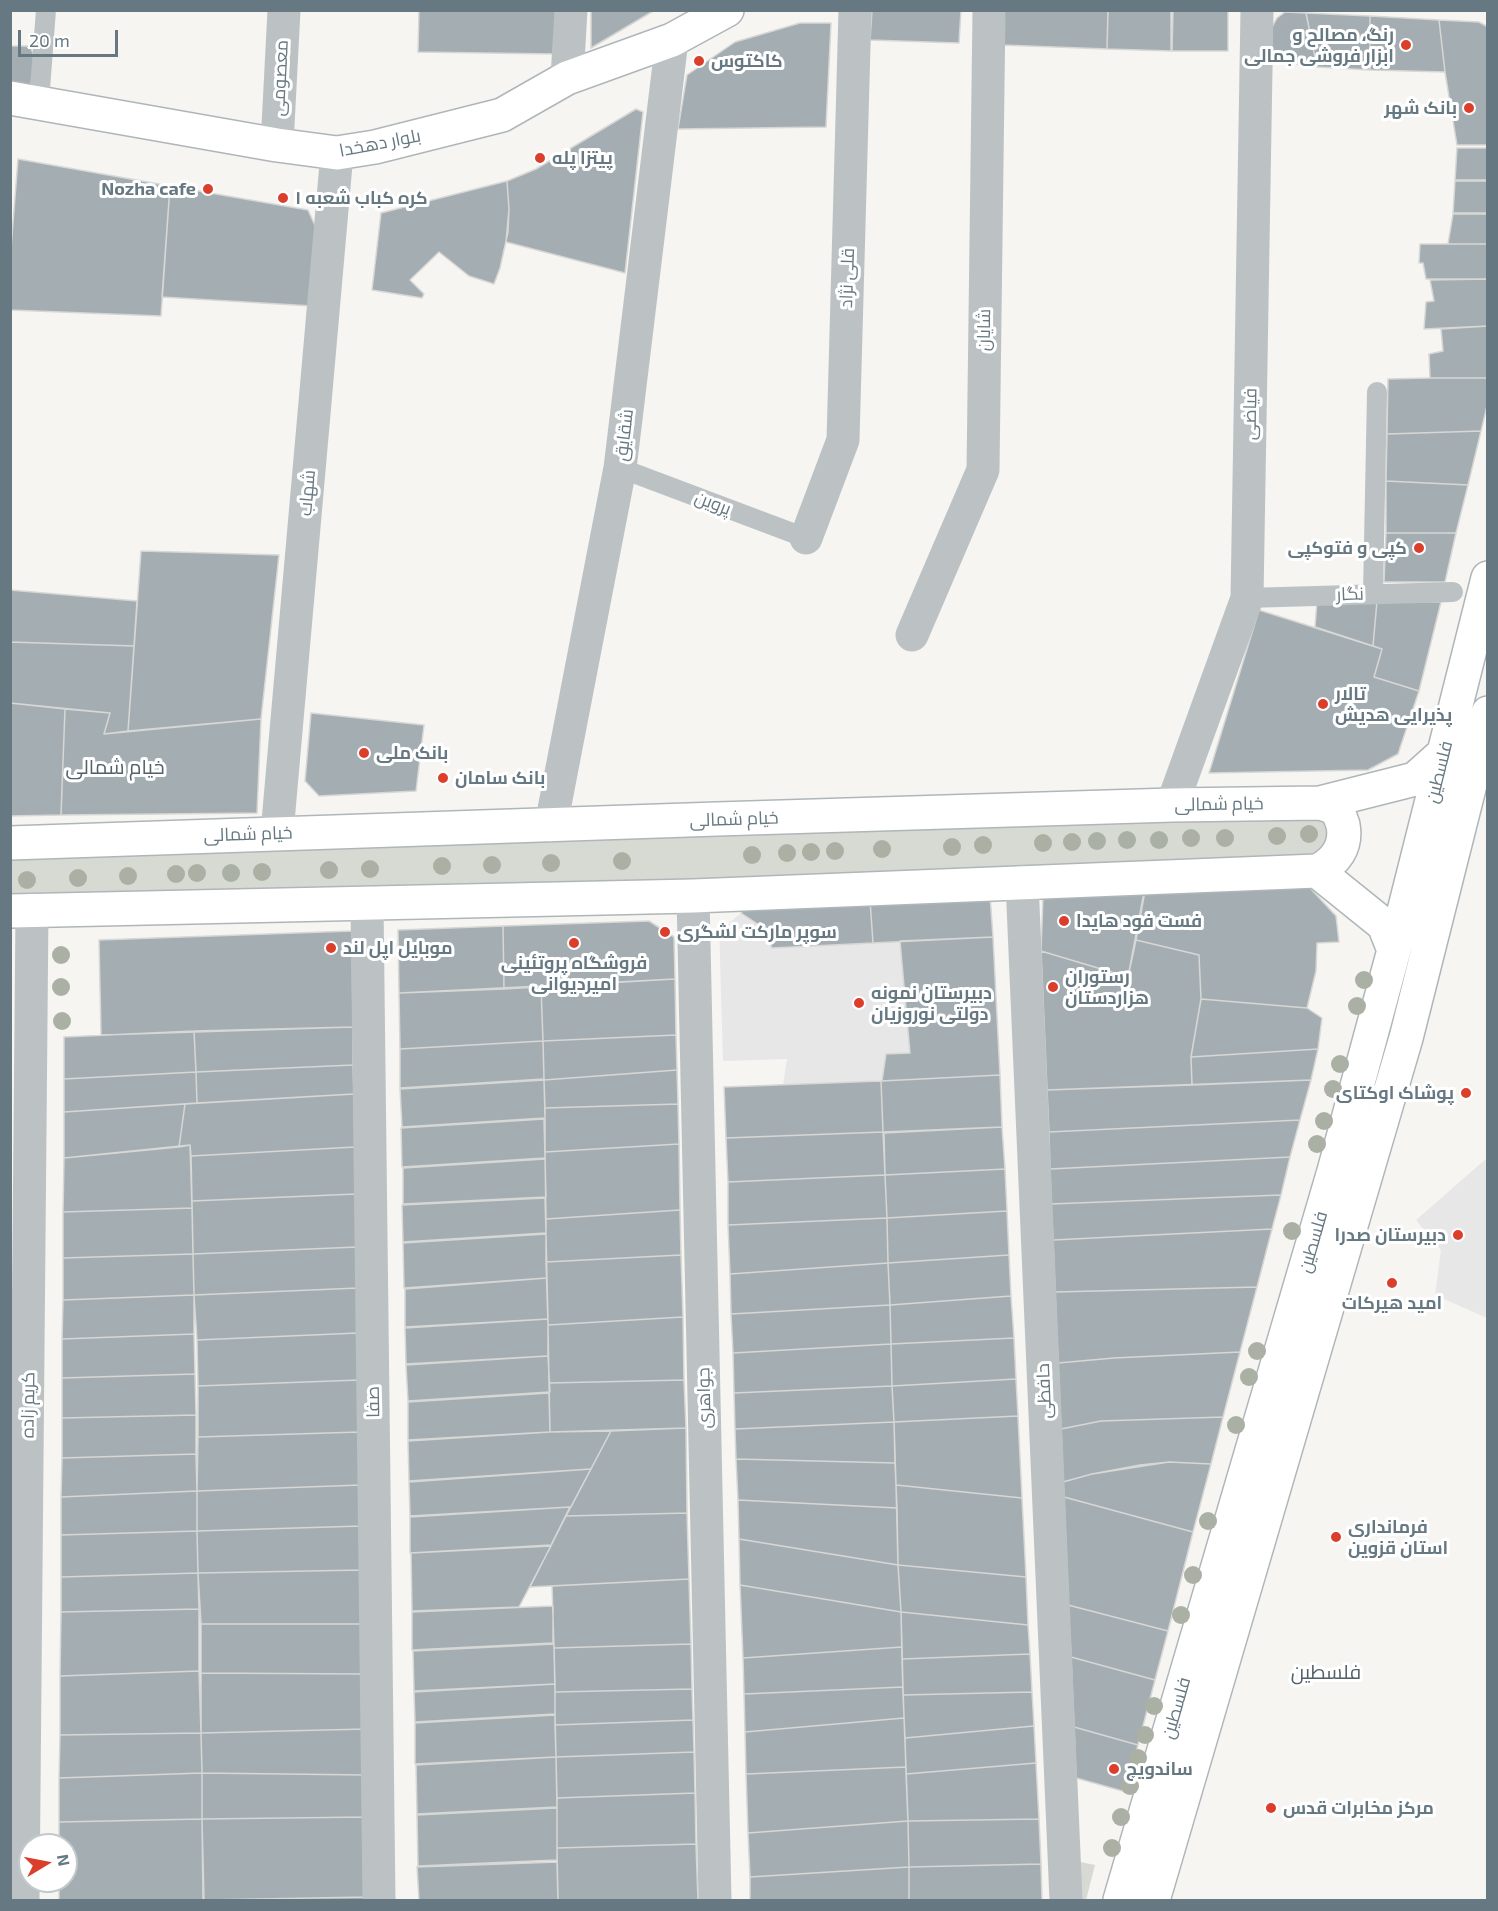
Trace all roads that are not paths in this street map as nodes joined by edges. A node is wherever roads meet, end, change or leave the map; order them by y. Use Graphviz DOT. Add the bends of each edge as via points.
graph roads {
  1 [pos="46,10"];
  2 [pos="284,10"];
  3 [pos="571,10"];
  4 [pos="727,10"];
  5 [pos="855,10"];
  6 [pos="989,10"];
  7 [pos="1257,10"];
  8 [pos="672,40"];
  9 [pos="567,78"];
  10 [pos="25,100"];
  11 [pos="277,145"];
  12 [pos="337,153"];
  13 [pos="1377,392"];
  14 [pos="620,468"];
  15 [pos="806,538"];
  16 [pos="1488,578"];
  17 [pos="1453,592"];
  18 [pos="1372,593"];
  19 [pos="1247,598"];
  20 [pos="912,635"];
  21 [pos="1488,713"];
  22 [pos="1444,753"];
  23 [pos="1320,803"];
  24 [pos="1172,805"];
  25 [pos="551,825"];
  26 [pos="277,833"];
  27 [pos="10,843"];
  28 [pos="1317,871"];
  29 [pos="1022,882"];
  30 [pos="693,896"];
  31 [pos="367,903"];
  32 [pos="22,911"];
  33 [pos="1394,950"];
  34 [pos="23,1900"];
  35 [pos="380,1900"];
  36 [pos="715,1900"];
  37 [pos="1066,1900"];
  38 [pos="1120,1900"];
  39 [pos="1153,1900"];
  1 -- 10 [label="lane"];
  2 -- 11 [label="street, معصومی"];
  3 -- 9 [label="street"];
  4 -- 8 [label="main road, بلوار دهخدا"];
  5 -- 15 [label="street, قلی نژاد" via="843,440"];
  6 -- 20 [label="street, شایان" via="983,470"];
  7 -- 19 [label="street, فیاضی"];
  8 -- 9 [label="main road, بلوار دهخدا"];
  8 -- 14 [label="street, شقایق"];
  9 -- 12 [label="main road, بلوار دهخدا" via="502,116"];
  10 -- 11 [label="main road, بلوار دهخدا"];
  11 -- 12 [label="main road, بلوار دهخدا"];
  12 -- 26 [label="street, شهاب"];
  13 -- 18 [label="lane"];
  14 -- 15 [label="lane, پروین"];
  14 -- 25 [label="street, شقایق"];
  16 -- 22 [label="main road, فلسطین"];
  17 -- 18 [label="lane, نگار"];
  18 -- 19 [label="lane, نگار"];
  19 -- 24 [label="street, فیاضی"];
  21 -- 39 [label="main road, فلسطین" via="1406,1038"];
  22 -- 23 [label="main road, خیام شمالی" via="1415,779"];
  22 -- 33 [label="main road, فلسطین"];
  23 -- 24 [label="main road, خیام شمالی"];
  23 -- 28 [label="main road" via="1338,812 1343,844 1336,858"];
  24 -- 25 [label="main road, خیام شمالی"];
  25 -- 26 [label="main road, خیام شمالی"];
  26 -- 27 [label="main road, خیام شمالی"];
  28 -- 29 [label="main road"];
  28 -- 33 [label="main road" via="1384,925"];
  29 -- 30 [label="main road"];
  29 -- 37 [label="street, حافظی"];
  30 -- 31 [label="main road"];
  30 -- 36 [label="street, جواهری"];
  31 -- 32 [label="main road"];
  31 -- 35 [label="street, صفا"];
  32 -- 34 [label="street, کریم زاده"];
  33 -- 38 [label="main road, فلسطین" via="1331,1182"];
}
